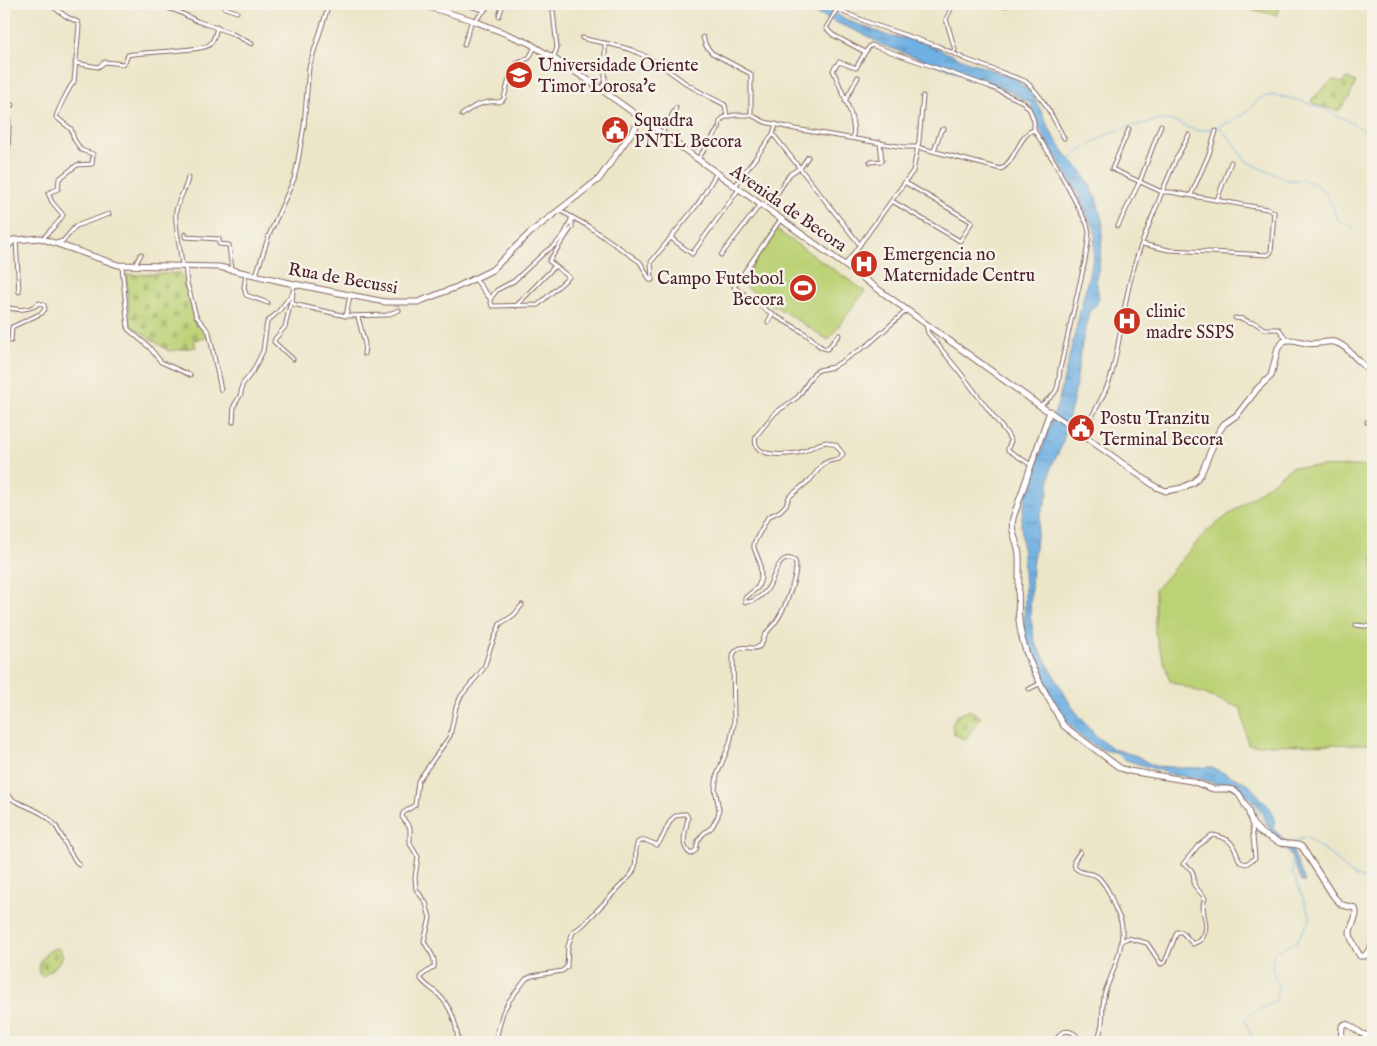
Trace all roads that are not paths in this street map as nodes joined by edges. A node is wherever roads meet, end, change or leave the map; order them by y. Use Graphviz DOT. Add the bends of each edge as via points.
graph roads {
  1 [pos="49,4"];
  2 [pos="155,4"];
  3 [pos="226,4"];
  4 [pos="329,4"];
  5 [pos="420,4"];
  6 [pos="463,4"];
  7 [pos="489,4"];
  8 [pos="503,4"];
  9 [pos="830,4"];
  10 [pos="840,4"];
  11 [pos="956,4"];
  12 [pos="993,4"];
  13 [pos="1012,4"];
  14 [pos="1140,4"];
  15 [pos="1149,4"];
  16 [pos="484,10"];
  17 [pos="835,10"];
  18 [pos="552,11"];
  19 [pos="238,12"];
  20 [pos="499,16"];
  21 [pos="473,20"];
  22 [pos="216,27"];
  23 [pos="703,37"];
  24 [pos="582,38"];
  25 [pos="606,43"];
  26 [pos="252,44"];
  27 [pos="464,45"];
  28 [pos="535,46"];
  29 [pos="864,52"];
  30 [pos="952,53"];
  31 [pos="553,58"];
  32 [pos="75,63"];
  33 [pos="858,77"];
  34 [pos="601,89"];
  35 [pos="923,96"];
  36 [pos="844,101"];
  37 [pos="12,105"];
  38 [pos="676,108"];
  39 [pos="462,115"];
  40 [pos="751,115"];
  41 [pos="727,116"];
  42 [pos="642,118"];
  43 [pos="776,124"];
  44 [pos="1161,125"];
  45 [pos="944,129"];
  46 [pos="1034,130"];
  47 [pos="1129,130"];
  48 [pos="1216,131"];
  49 [pos="662,134"];
  50 [pos="773,134"];
  51 [pos="1189,135"];
  52 [pos="853,138"];
  53 [pos="1064,138"];
  54 [pos="880,142"];
  55 [pos="917,147"];
  56 [pos="934,151"];
  57 [pos="808,157"];
  58 [pos="698,159"];
  59 [pos="870,162"];
  60 [pos="1231,162"];
  61 [pos="799,168"];
  62 [pos="716,174"];
  63 [pos="188,178"];
  64 [pos="1140,181"];
  65 [pos="906,183"];
  66 [pos="737,188"];
  67 [pos="1162,192"];
  68 [pos="1191,195"];
  69 [pos="1217,200"];
  70 [pos="892,201"];
  71 [pos="762,205"];
  72 [pos="559,210"];
  73 [pos="108,214"];
  74 [pos="572,217"];
  75 [pos="781,219"];
  76 [pos="1118,226"];
  77 [pos="185,234"];
  78 [pos="671,238"];
  79 [pos="43,239"];
  80 [pos="15,240"];
  81 [pos="4,241"];
  82 [pos="55,243"];
  83 [pos="1142,244"];
  84 [pos="860,245"];
  85 [pos="4,250"];
  86 [pos="4,254"];
  87 [pos="141,254"];
  88 [pos="721,255"];
  89 [pos="122,265"];
  90 [pos="135,265"];
  91 [pos="183,265"];
  92 [pos="845,265"];
  93 [pos="556,266"];
  94 [pos="232,270"];
  95 [pos="246,274"];
  96 [pos="256,275"];
  97 [pos="294,284"];
  98 [pos="19,292"];
  99 [pos="292,294"];
  100 [pos="350,295"];
  101 [pos="490,297"];
  102 [pos="292,300"];
  103 [pos="268,303"];
  104 [pos="4,306"];
  105 [pos="516,306"];
  106 [pos="399,310"];
  107 [pos="908,310"];
  108 [pos="772,314"];
  109 [pos="346,316"];
  110 [pos="358,316"];
  111 [pos="1235,318"];
  112 [pos="768,322"];
  113 [pos="926,324"];
  114 [pos="839,335"];
  115 [pos="1287,340"];
  116 [pos="11,341"];
  117 [pos="364,354"];
  118 [pos="293,359"];
  119 [pos="1373,372"];
  120 [pos="190,375"];
  121 [pos="221,390"];
  122 [pos="1040,406"];
  123 [pos="1051,413"];
  124 [pos="233,422"];
  125 [pos="1367,422"];
  126 [pos="1373,425"];
  127 [pos="1082,435"];
  128 [pos="1031,465"];
  129 [pos="522,604"];
  130 [pos="1356,625"];
  131 [pos="1373,627"];
  132 [pos="1041,683"];
  133 [pos="1029,689"];
  134 [pos="4,792"];
  135 [pos="1252,821"];
  136 [pos="1080,852"];
  137 [pos="79,865"];
  138 [pos="1121,941"];
  139 [pos="1373,944"];
  140 [pos="1373,1034"];
  141 [pos="458,1042"];
  142 [pos="495,1042"];
  143 [pos="1056,1042"];
  144 [pos="1077,1042"];
  145 [pos="1097,1042"];
  146 [pos="1341,1042"];
  1 -- 32 [label="street" via="79,23"];
  2 -- 22 [label="street"];
  3 -- 19 [label="street" via="225,8"];
  4 -- 96 [label="street" via="309,67 304,126 294,179 269,235"];
  5 -- 21 [label="street, Avenida de Becora"];
  6 -- 16 [label="street"];
  7 -- 16 [label="street"];
  8 -- 20 [label="street"];
  9 -- 17 [label="street"];
  10 -- 17 [label="street"];
  11 -- 30 [label="street" via="946,19 955,50"];
  12 -- 13 [label="street"];
  14 -- 15 [label="street" via="1144,7"];
  16 -- 21 [label="street"];
  17 -- 29 [label="street" via="826,28"];
  17 -- 30 [label="street"];
  18 -- 31 [label="street" via="557,48"];
  21 -- 27 [label="street"];
  21 -- 28 [label="street, Avenida de Becora"];
  22 -- 26 [label="street"];
  22 -- 32 [label="street" via="211,43 206,47 128,55 124,64 105,62 98,67"];
  23 -- 40 [label="street" via="712,53 751,74"];
  24 -- 25 [label="street"];
  25 -- 34 [label="street" via="605,82"];
  25 -- 41 [label="street" via="652,60 725,105"];
  28 -- 31 [label="street, Avenida de Becora"];
  28 -- 39 [label="street" via="529,58 516,64 511,72 502,102 480,104"];
  29 -- 36 [label="street" via="856,68 839,62 833,70"];
  29 -- 46 [label="street" via="871,45 877,46 1023,102 1030,110"];
  30 -- 53 [label="street" via="1025,81 1048,109"];
  31 -- 34 [label="street, Avenida de Becora"];
  32 -- 79 [label="street" via="74,82 56,117 71,129 81,150 93,154 92,164 77,165 59,179 58,189 48,193 62,215"];
  33 -- 36 [label="street"];
  34 -- 42 [label="street, Avenida de Becora"];
  35 -- 55 [label="street"];
  36 -- 52 [label="street" via="852,116"];
  37 -- 81 [label="street" via="7,110"];
  38 -- 49 [label="street"];
  40 -- 41 [label="street"];
  40 -- 43 [label="street"];
  41 -- 58 [label="street"];
  42 -- 49 [label="street, Avenida de Becora"];
  42 -- 72 [label="street, Rua de Becussi" via="599,180"];
  43 -- 50 [label="street"];
  43 -- 52 [label="street" via="795,130"];
  44 -- 64 [label="street"];
  45 -- 56 [label="street"];
  46 -- 56 [label="street" via="1027,134 1001,169"];
  46 -- 122 [label="street" via="1055,163 1089,232 1059,386 1056,394"];
  47 -- 64 [label="street" via="1112,168"];
  48 -- 68 [label="street"];
  49 -- 58 [label="street, Avenida de Becora"];
  50 -- 61 [label="street"];
  50 -- 66 [label="street"];
  51 -- 67 [label="street"];
  52 -- 54 [label="street"];
  54 -- 55 [label="street"];
  54 -- 59 [label="street" via="882,161"];
  55 -- 56 [label="street"];
  55 -- 65 [label="street" via="913,171"];
  57 -- 61 [label="street"];
  58 -- 62 [label="street, Avenida de Becora"];
  60 -- 69 [label="street"];
  61 -- 71 [label="street"];
  61 -- 84 [label="street"];
  62 -- 66 [label="street, Avenida de Becora"];
  62 -- 78 [label="street" via="698,204"];
  63 -- 91 [label="street" via="176,214"];
  64 -- 67 [label="street"];
  64 -- 76 [label="street"];
  65 -- 70 [label="street"];
  65 -- 70 [label="street" via="972,222 960,241"];
  66 -- 71 [label="street, Avenida de Becora"];
  66 -- 78 [label="street" via="692,254"];
  67 -- 68 [label="street"];
  67 -- 83 [label="street"];
  68 -- 69 [label="street"];
  69 -- 83 [label="street" via="1274,212 1270,255 1169,250"];
  70 -- 84 [label="street"];
  71 -- 75 [label="street, Avenida de Becora"];
  71 -- 88 [label="street"];
  72 -- 74 [label="street"];
  72 -- 100 [label="street, Rua de Becussi" via="492,270 440,295 418,302 394,303"];
  73 -- 82 [label="street" via="76,226 63,241"];
  74 -- 78 [label="street" via="640,262 650,280 651,262"];
  74 -- 93 [label="street" via="572,227 549,261"];
  74 -- 101 [label="street" via="555,245"];
  75 -- 92 [label="street, Avenida de Becora"];
  75 -- 108 [label="street" via="734,287"];
  77 -- 94 [label="street" via="185,237 219,239 219,244 229,245"];
  79 -- 80 [label="street, Rua de Becussi"];
  79 -- 82 [label="street, Rua de Becussi"];
  80 -- 81 [label="street, Rua de Becussi"];
  80 -- 85 [label="street"];
  80 -- 98 [label="street"];
  81 -- 85 [label="street"];
  82 -- 89 [label="street, Rua de Becussi"];
  83 -- 127 [label="street" via="1125,301 1110,379"];
  84 -- 92 [label="street"];
  85 -- 86 [label="street"];
  87 -- 90 [label="street"];
  89 -- 90 [label="street, Rua de Becussi"];
  89 -- 120 [label="street" via="128,329 161,362"];
  90 -- 91 [label="street, Rua de Becussi"];
  91 -- 94 [label="street, Rua de Becussi"];
  91 -- 121 [label="street" via="196,316 209,332"];
  92 -- 107 [label="street, Avenida de Becora"];
  93 -- 105 [label="street"];
  93 -- 105 [label="street" via="569,277 538,305"];
  94 -- 95 [label="street, Rua de Becussi"];
  95 -- 96 [label="street, Rua de Becussi"];
  95 -- 103 [label="street" via="246,295"];
  96 -- 97 [label="street, Rua de Becussi"];
  97 -- 99 [label="street"];
  97 -- 100 [label="street, Rua de Becussi"];
  99 -- 102 [label="street"];
  99 -- 124 [label="street" via="268,322 263,350 253,372 242,384 234,406"];
  100 -- 109 [label="street"];
  101 -- 101 [label="street" via="488,296 476,279"];
  101 -- 105 [label="street" via="492,306"];
  102 -- 109 [label="street" via="295,305"];
  102 -- 118 [label="street" via="285,326 274,342"];
  104 -- 116 [label="street" via="30,309 39,303 45,309 42,314 12,327"];
  106 -- 110 [label="street" via="390,315"];
  107 -- 113 [label="street, Avenida de Becora"];
  107 -- 142 [label="street" via="869,344 833,367 814,373 798,397 775,413 756,436 760,452 797,453 827,442 836,445 843,454 839,459 823,464 794,492 786,505 768,518 754,543 761,578 745,602 768,588 785,559 795,561 797,570 778,619 761,645 755,648 744,646 733,655 734,724 717,775 719,812 715,823 702,834 691,854 685,850 686,814 671,818 657,845 645,840 638,842 636,865 631,875 573,932 568,946 568,968 526,979 506,1006"];
  108 -- 112 [label="street"];
  108 -- 114 [label="street" via="828,350"];
  109 -- 110 [label="street"];
  110 -- 117 [label="street" via="365,344"];
  111 -- 115 [label="street" via="1264,329 1279,329"];
  113 -- 122 [label="street, Avenida de Becora"];
  113 -- 128 [label="street" via="928,333 1007,434 1011,441 1008,450"];
  115 -- 119 [label="street" via="1338,344"];
  115 -- 127 [label="street, Avenida de Becora" via="1278,348 1271,376 1237,415 1224,424 1201,474 1186,487 1169,491 1156,487"];
  122 -- 123 [label="street, Avenida de Becora"];
  123 -- 127 [label="street, Avenida de Becora"];
  123 -- 128 [label="street"];
  125 -- 126 [label="street"];
  128 -- 132 [label="street" via="1012,529 1019,555 1019,620 1025,648"];
  129 -- 141 [label="street" via="514,615 499,625 484,668 458,702 450,736 418,781 415,805 402,816 410,828 410,844 418,857 416,889 426,903 430,918 424,942 432,952 435,964 421,979 447,1006"];
  130 -- 131 [label="street"];
  132 -- 133 [label="street"];
  132 -- 135 [label="street" via="1064,726 1120,768 1191,781 1213,790 1232,790 1243,800"];
  134 -- 137 [label="street" via="51,820"];
  135 -- 138 [label="street" via="1255,858 1251,861 1246,864 1240,862 1231,841 1212,835 1183,864 1194,872 1194,885 1205,898 1202,906 1206,925 1201,940 1193,944 1182,932 1177,932 1165,962 1161,964 1147,943 1128,938"];
  135 -- 139 [label="street" via="1261,833 1271,839 1302,847 1334,897 1342,905 1355,908 1350,935 1360,956 1365,956"];
  136 -- 138 [label="street" via="1074,861 1075,868 1084,874 1098,876 1109,890 1121,921"];
  138 -- 145 [label="street" via="1106,990"];
  140 -- 146 [label="street" via="1361,1034 1351,1025 1344,1024"];
  143 -- 144 [label="street" via="1066,1031 1076,1035"];
}
